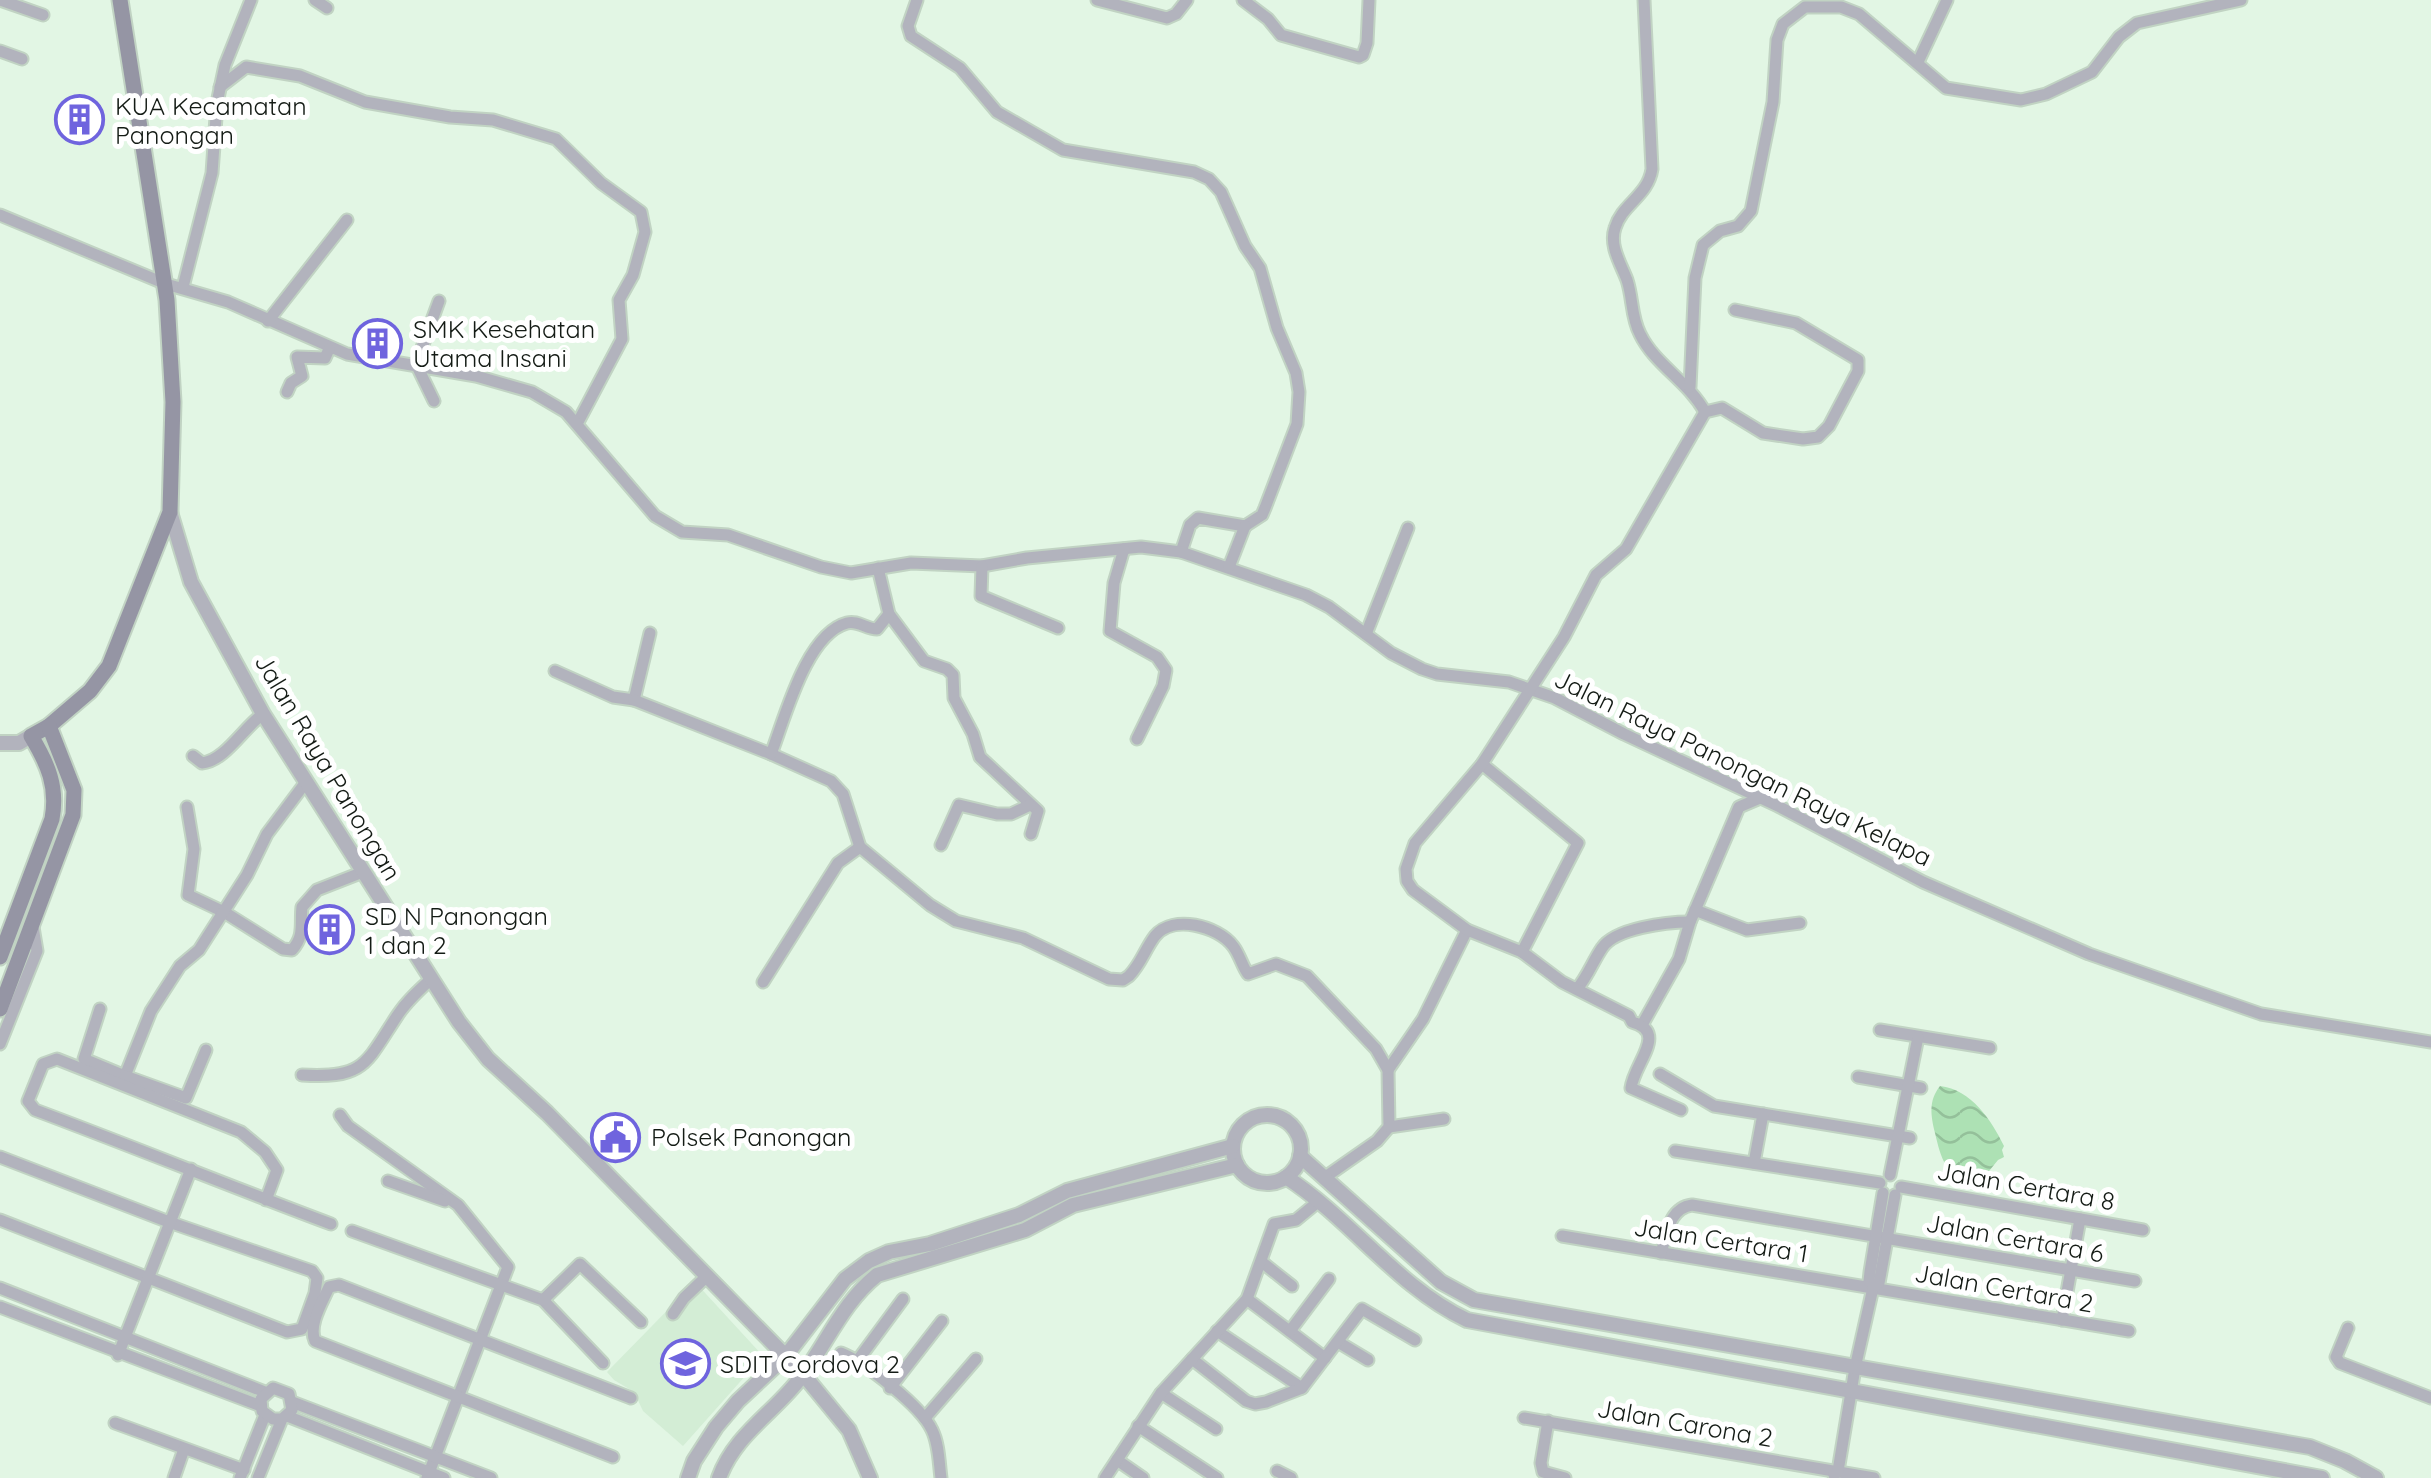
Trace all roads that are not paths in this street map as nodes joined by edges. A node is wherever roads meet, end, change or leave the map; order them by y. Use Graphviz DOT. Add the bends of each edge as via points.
graph roads {
  1 [pos="0,0"];
  2 [pos="120,0"];
  3 [pos="251,0"];
  4 [pos="315,0"];
  5 [pos="918,0"];
  6 [pos="1097,0"];
  7 [pos="1186,0"];
  8 [pos="1243,0"];
  9 [pos="1369,0"];
  10 [pos="1644,0"];
  11 [pos="1947,0"];
  12 [pos="2241,0"];
  13 [pos="1805,4"];
  14 [pos="327,8"];
  15 [pos="43,16"];
  16 [pos="0,51"];
  17 [pos="22,59"];
  18 [pos="1918,62"];
  19 [pos="220,87"];
  20 [pos="0,215"];
  21 [pos="346,220"];
  22 [pos="166,284"];
  23 [pos="183,288"];
  24 [pos="440,301"];
  25 [pos="1735,310"];
  26 [pos="268,321"];
  27 [pos="330,348"];
  28 [pos="416,364"];
  29 [pos="1690,388"];
  30 [pos="287,392"];
  31 [pos="434,400"];
  32 [pos="1705,412"];
  33 [pos="576,424"];
  34 [pos="170,512"];
  35 [pos="1245,526"];
  36 [pos="1408,528"];
  37 [pos="159,539"];
  38 [pos="178,540"];
  39 [pos="1124,548"];
  40 [pos="1181,552"];
  41 [pos="982,566"];
  42 [pos="1229,567"];
  43 [pos="878,568"];
  44 [pos="889,614"];
  45 [pos="1058,628"];
  46 [pos="650,633"];
  47 [pos="1366,634"];
  48 [pos="555,671"];
  49 [pos="1529,688"];
  50 [pos="634,700"];
  51 [pos="263,714"];
  52 [pos="49,726"];
  53 [pos="32,736"];
  54 [pos="1137,739"];
  55 [pos="0,744"];
  56 [pos="771,754"];
  57 [pos="192,756"];
  58 [pos="1482,764"];
  59 [pos="306,782"];
  60 [pos="1760,798"];
  61 [pos="1030,805"];
  62 [pos="188,807"];
  63 [pos="1031,834"];
  64 [pos="941,845"];
  65 [pos="860,847"];
  66 [pos="363,872"];
  67 [pos="224,912"];
  68 [pos="1692,916"];
  69 [pos="1800,923"];
  70 [pos="1468,930"];
  71 [pos="1,951"];
  72 [pos="1522,952"];
  73 [pos="19,978"];
  74 [pos="430,980"];
  75 [pos="764,982"];
  76 [pos="1578,989"];
  77 [pos="100,1008"];
  78 [pos="0,1009"];
  79 [pos="1642,1025"];
  80 [pos="1880,1030"];
  81 [pos="1918,1036"];
  82 [pos="1,1041"];
  83 [pos="2431,1042"];
  84 [pos="1990,1048"];
  85 [pos="206,1050"];
  86 [pos="1388,1070"];
  87 [pos="1660,1074"];
  88 [pos="125,1076"];
  89 [pos="302,1076"];
  90 [pos="1858,1077"];
  91 [pos="1914,1087"];
  92 [pos="1682,1110"];
  93 [pos="1763,1114"];
  94 [pos="340,1116"];
  95 [pos="1444,1119"];
  96 [pos="1389,1127"];
  97 [pos="1904,1137"];
  98 [pos="1233,1146"];
  99 [pos="1675,1151"];
  100 [pos="0,1156"];
  101 [pos="1300,1156"];
  102 [pos="1236,1164"];
  103 [pos="1754,1164"];
  104 [pos="192,1169"];
  105 [pos="1286,1177"];
  106 [pos="1324,1178"];
  107 [pos="388,1181"];
  108 [pos="1890,1187"];
  109 [pos="1070,1198"];
  110 [pos="266,1200"];
  111 [pos="1319,1201"];
  112 [pos="458,1206"];
  113 [pos="2080,1218"];
  114 [pos="0,1220"];
  115 [pos="169,1222"];
  116 [pos="331,1224"];
  117 [pos="2143,1230"];
  118 [pos="352,1231"];
  119 [pos="1562,1236"];
  120 [pos="1881,1238"];
  121 [pos="1660,1253"];
  122 [pos="1263,1263"];
  123 [pos="2071,1271"];
  124 [pos="706,1277"];
  125 [pos="1328,1279"];
  126 [pos="147,1280"];
  127 [pos="2135,1281"];
  128 [pos="503,1284"];
  129 [pos="1292,1286"];
  130 [pos="0,1288"];
  131 [pos="1873,1288"];
  132 [pos="903,1299"];
  133 [pos="1247,1299"];
  134 [pos="544,1300"];
  135 [pos="0,1307"];
  136 [pos="672,1314"];
  137 [pos="2062,1320"];
  138 [pos="942,1321"];
  139 [pos="641,1322"];
  140 [pos="2348,1328"];
  141 [pos="1218,1331"];
  142 [pos="1290,1331"];
  143 [pos="2128,1331"];
  144 [pos="124,1337"];
  145 [pos="481,1339"];
  146 [pos="1415,1340"];
  147 [pos="1338,1342"];
  148 [pos="118,1354"];
  149 [pos="841,1354"];
  150 [pos="784,1357"];
  151 [pos="1325,1358"];
  152 [pos="976,1359"];
  153 [pos="858,1360"];
  154 [pos="1192,1360"];
  155 [pos="1368,1360"];
  156 [pos="603,1363"];
  157 [pos="1855,1368"];
  158 [pos="803,1374"];
  159 [pos="890,1388"];
  160 [pos="1302,1388"];
  161 [pos="1852,1389"];
  162 [pos="265,1392"];
  163 [pos="1162,1392"];
  164 [pos="459,1395"];
  165 [pos="631,1398"];
  166 [pos="2431,1398"];
  167 [pos="292,1402"];
  168 [pos="262,1410"];
  169 [pos="285,1417"];
  170 [pos="925,1418"];
  171 [pos="1524,1418"];
  172 [pos="1548,1421"];
  173 [pos="115,1423"];
  174 [pos="1138,1426"];
  175 [pos="1216,1429"];
  176 [pos="184,1449"];
  177 [pos="435,1456"];
  178 [pos="613,1457"];
  179 [pos="1117,1460"];
  180 [pos="1278,1470"];
  181 [pos="242,1474"];
  182 [pos="428,1475"];
  183 [pos="1837,1476"];
  184 [pos="174,1478"];
  185 [pos="258,1478"];
  186 [pos="444,1478"];
  187 [pos="491,1478"];
  188 [pos="688,1478"];
  189 [pos="720,1478"];
  190 [pos="870,1478"];
  191 [pos="942,1478"];
  192 [pos="1105,1478"];
  193 [pos="1144,1478"];
  194 [pos="1218,1478"];
  195 [pos="1291,1478"];
  196 [pos="1563,1478"];
  197 [pos="1874,1478"];
  198 [pos="2322,1478"];
  199 [pos="2376,1478"];
  1 -- 15 [label="street"];
  2 -- 22 [label="main road, Jalan Raya Panongan"];
  3 -- 19 [label="street"];
  4 -- 14 [label="street"];
  5 -- 35 [label="street" via="911,36 960,68 1011,122 1063,150 1201,174 1221,192 1260,268 1300,392 1297,424 1265,508"];
  6 -- 7 [label="street" via="1167,18"];
  8 -- 9 [label="street" via="1281,36 1359,57 1367,43"];
  10 -- 29 [label="street" via="1652,170 1642,195 1618,221 1614,244 1639,332"];
  11 -- 18 [label="street"];
  12 -- 18 [label="street" via="2137,23 2092,72 2034,99 1956,92"];
  13 -- 18 [label="street" via="1859,14"];
  13 -- 29 [label="street" via="1782,24 1777,40 1773,102 1751,211 1702,245"];
  16 -- 17 [label="street"];
  19 -- 23 [label="street" via="212,173"];
  19 -- 33 [label="street" via="246,67 286,72 364,102 514,124 561,142 641,212 646,224 636,267 619,300 622,339"];
  20 -- 22 [label="street, Jalan Raya Panongan Raya Kelapa"];
  21 -- 26 [label="street"];
  22 -- 23 [label="street, Jalan Raya Panongan Raya Kelapa"];
  22 -- 34 [label="main road, Jalan Raya Panongan"];
  23 -- 26 [label="street, Jalan Raya Panongan Raya Kelapa"];
  24 -- 28 [label="street"];
  25 -- 32 [label="street" via="1806,328 1852,354 1858,371 1829,426 1814,438 1763,433 1720,407"];
  26 -- 27 [label="street, Jalan Raya Panongan Raya Kelapa"];
  27 -- 28 [label="street, Jalan Raya Panongan Raya Kelapa"];
  27 -- 30 [label="street" via="325,358 297,356 302,376"];
  28 -- 31 [label="street"];
  28 -- 33 [label="street, Jalan Raya Panongan Raya Kelapa" via="532,392"];
  29 -- 32 [label="street"];
  32 -- 49 [label="street" via="1626,549 1596,575"];
  33 -- 43 [label="street, Jalan Raya Panongan Raya Kelapa" via="667,526 728,534 836,571"];
  34 -- 37 [label="main road, Jalan Raya Panongan"];
  34 -- 38 [label="street, Jalan Raya Panongan"];
  35 -- 40 [label="street" via="1198,518"];
  35 -- 42 [label="street"];
  36 -- 47 [label="street"];
  37 -- 38 [label="street"];
  37 -- 52 [label="main road, Jalan Raya Panongan" via="109,666"];
  38 -- 51 [label="street, Jalan Raya Panongan" via="196,592"];
  39 -- 40 [label="street, Jalan Raya Panongan Raya Kelapa"];
  39 -- 41 [label="street, Jalan Raya Panongan Raya Kelapa"];
  39 -- 54 [label="street" via="1110,631 1157,657 1166,670"];
  40 -- 42 [label="street, Jalan Raya Panongan Raya Kelapa"];
  41 -- 43 [label="street, Jalan Raya Panongan Raya Kelapa"];
  41 -- 45 [label="street" via="981,596"];
  42 -- 47 [label="street, Jalan Raya Panongan Raya Kelapa" via="1306,595"];
  43 -- 44 [label="street"];
  44 -- 56 [label="street" via="877,628 840,626 819,644"];
  44 -- 61 [label="street" via="924,661 952,673 954,698 980,757"];
  46 -- 50 [label="street"];
  47 -- 49 [label="street, Jalan Raya Panongan Raya Kelapa" via="1437,674"];
  48 -- 50 [label="street"];
  49 -- 58 [label="street"];
  49 -- 60 [label="street, Jalan Raya Panongan Raya Kelapa"];
  50 -- 56 [label="street"];
  51 -- 57 [label="street" via="214,761"];
  51 -- 59 [label="street, Jalan Raya Panongan"];
  52 -- 53 [label="main road, Jalan Raya Panongan"];
  52 -- 73 [label="main road" via="75,802"];
  53 -- 55 [label="street, Jalan Raya Panongan"];
  53 -- 71 [label="main road" via="55,804"];
  56 -- 65 [label="street" via="839,788"];
  58 -- 70 [label="street" via="1415,844 1406,868 1413,890"];
  58 -- 72 [label="street" via="1578,843"];
  59 -- 66 [label="street, Jalan Raya Panongan"];
  59 -- 67 [label="street" via="267,834"];
  60 -- 68 [label="street" via="1739,807"];
  60 -- 83 [label="street, Jalan Raya Panongan Raya Kelapa" via="1924,882 2129,970 2260,1014"];
  61 -- 63 [label="street" via="1039,814"];
  61 -- 64 [label="street" via="997,814 959,804"];
  62 -- 67 [label="street" via="194,848 188,895"];
  65 -- 75 [label="street" via="838,863"];
  65 -- 86 [label="street" via="943,914 1023,938 1109,979 1129,976 1165,928 1208,929 1230,942 1248,974 1276,964 1307,976 1370,1040"];
  66 -- 67 [label="street" via="311,896 292,950"];
  66 -- 74 [label="street, Jalan Raya Panongan"];
  67 -- 88 [label="street" via="151,1011"];
  68 -- 69 [label="street" via="1747,930"];
  68 -- 76 [label="street" via="1612,937"];
  68 -- 79 [label="street" via="1679,959"];
  70 -- 72 [label="street"];
  70 -- 86 [label="street" via="1423,1019"];
  72 -- 76 [label="street"];
  73 -- 78 [label="main road"];
  73 -- 82 [label="street"];
  74 -- 89 [label="street" via="396,1017 373,1057 342,1075"];
  74 -- 124 [label="street, Jalan Raya Panongan" via="488,1059"];
  76 -- 79 [label="street"];
  77 -- 88 [label="street" via="84,1059"];
  79 -- 92 [label="street" via="1650,1040 1631,1088"];
  80 -- 81 [label="street"];
  81 -- 84 [label="street"];
  81 -- 91 [label="street"];
  85 -- 88 [label="street" via="186,1098"];
  86 -- 96 [label="street"];
  87 -- 93 [label="street" via="1714,1106"];
  90 -- 91 [label="street"];
  91 -- 97 [label="street"];
  93 -- 97 [label="street"];
  93 -- 103 [label="street"];
  94 -- 112 [label="street"];
  95 -- 96 [label="street"];
  96 -- 106 [label="street"];
  97 -- 108 [label="street"];
  98 -- 101 [label="street" via="1246,1122 1273,1115 1296,1130"];
  98 -- 102 [label="street"];
  98 -- 109 [label="street"];
  99 -- 103 [label="street, Jalan Certara 8"];
  100 -- 115 [label="street"];
  101 -- 105 [label="street"];
  101 -- 106 [label="street"];
  102 -- 105 [label="street" via="1257,1182"];
  102 -- 109 [label="street"];
  103 -- 108 [label="street, Jalan Certara 8"];
  104 -- 110 [label="street"];
  104 -- 110 [label="street" via="29,1106 43,1064 56,1060 242,1132 277,1170"];
  104 -- 115 [label="street"];
  105 -- 111 [label="street"];
  106 -- 157 [label="street" via="1442,1282 1474,1300"];
  107 -- 112 [label="street"];
  108 -- 113 [label="street, Jalan Certara 8"];
  108 -- 120 [label="street"];
  109 -- 150 [label="street" via="869,1261 845,1279"];
  109 -- 158 [label="street" via="1025,1230 877,1275 860,1288"];
  110 -- 116 [label="street"];
  111 -- 122 [label="street" via="1301,1217 1274,1224"];
  111 -- 161 [label="street" via="1428,1298 1467,1320"];
  112 -- 128 [label="street" via="507,1265"];
  113 -- 117 [label="street, Jalan Certara 8"];
  113 -- 123 [label="street"];
  114 -- 126 [label="street"];
  115 -- 126 [label="street"];
  115 -- 126 [label="street" via="312,1271 317,1278 306,1322 287,1332"];
  118 -- 128 [label="street"];
  119 -- 121 [label="street, Jalan Certara 1"];
  120 -- 121 [label="street, Jalan Certara 6" via="1684,1206 1672,1217"];
  120 -- 123 [label="street, Jalan Certara 6"];
  120 -- 131 [label="street" via="1879,1283"];
  121 -- 131 [label="street, Jalan Certara 1"];
  122 -- 129 [label="street"];
  122 -- 133 [label="street"];
  123 -- 127 [label="street, Jalan Certara 6"];
  123 -- 137 [label="street"];
  124 -- 136 [label="street"];
  124 -- 150 [label="street, Jalan Raya Panongan"];
  125 -- 142 [label="street"];
  126 -- 144 [label="street"];
  128 -- 134 [label="street"];
  128 -- 145 [label="street"];
  130 -- 144 [label="street"];
  131 -- 137 [label="street, Jalan Certara 2"];
  131 -- 157 [label="street"];
  132 -- 153 [label="street"];
  133 -- 141 [label="street"];
  133 -- 142 [label="street"];
  134 -- 139 [label="street" via="580,1264"];
  134 -- 156 [label="street"];
  135 -- 148 [label="street"];
  137 -- 143 [label="street, Jalan Certara 2"];
  138 -- 159 [label="street"];
  140 -- 166 [label="street" via="2336,1357 2340,1363"];
  141 -- 154 [label="street"];
  141 -- 160 [label="street"];
  142 -- 151 [label="street"];
  144 -- 148 [label="street"];
  144 -- 162 [label="street"];
  145 -- 164 [label="street"];
  145 -- 164 [label="street" via="334,1284 314,1321 315,1341"];
  145 -- 165 [label="street"];
  146 -- 147 [label="street" via="1366,1309"];
  147 -- 151 [label="street"];
  147 -- 155 [label="street"];
  148 -- 168 [label="street"];
  149 -- 153 [label="street"];
  150 -- 158 [label="street, Jalan Raya Panongan"];
  150 -- 188 [label="street" via="716,1428"];
  151 -- 160 [label="street"];
  152 -- 170 [label="street"];
  153 -- 159 [label="street"];
  154 -- 160 [label="street" via="1250,1403"];
  154 -- 163 [label="street"];
  157 -- 161 [label="street"];
  157 -- 199 [label="street" via="2310,1447"];
  158 -- 189 [label="street" via="740,1442"];
  158 -- 190 [label="street, Jalan Raya Panongan" via="849,1430"];
  159 -- 170 [label="street"];
  161 -- 183 [label="street"];
  161 -- 198 [label="street"];
  162 -- 167 [label="street" via="282,1389"];
  162 -- 168 [label="street"];
  163 -- 174 [label="street"];
  163 -- 175 [label="street"];
  164 -- 177 [label="street"];
  164 -- 178 [label="street"];
  167 -- 169 [label="street"];
  167 -- 177 [label="street"];
  168 -- 169 [label="street" via="272,1420"];
  168 -- 181 [label="street"];
  169 -- 182 [label="street"];
  169 -- 185 [label="street"];
  170 -- 191 [label="street"];
  171 -- 172 [label="street, Jalan Carona 2"];
  172 -- 183 [label="street, Jalan Carona 2"];
  172 -- 196 [label="street" via="1541,1463 1544,1472"];
  173 -- 176 [label="street"];
  174 -- 179 [label="street"];
  174 -- 194 [label="street"];
  176 -- 181 [label="street"];
  176 -- 184 [label="street"];
  177 -- 182 [label="street"];
  177 -- 187 [label="street"];
  179 -- 192 [label="street"];
  179 -- 193 [label="street"];
  180 -- 195 [label="street"];
  182 -- 186 [label="street"];
  183 -- 197 [label="street, Jalan Carona 2"];
}
